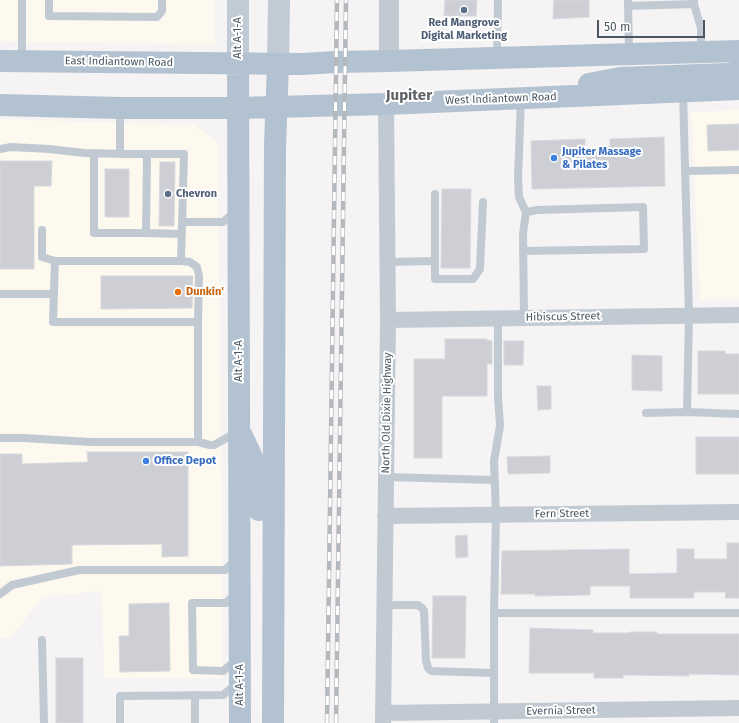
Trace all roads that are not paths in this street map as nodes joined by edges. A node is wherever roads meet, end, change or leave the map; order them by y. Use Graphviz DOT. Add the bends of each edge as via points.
graph roads {
  1 [pos="22,0"];
  2 [pos="49,0"];
  3 [pos="162,0"];
  4 [pos="238,0"];
  5 [pos="279,0"];
  6 [pos="389,0"];
  7 [pos="498,0"];
  8 [pos="694,2"];
  9 [pos="628,3"];
  10 [pos="739,51"];
  11 [pos="701,52"];
  12 [pos="629,54"];
  13 [pos="497,58"];
  14 [pos="0,61"];
  15 [pos="22,61"];
  16 [pos="389,61"];
  17 [pos="238,64"];
  18 [pos="278,64"];
  19 [pos="739,72"];
  20 [pos="739,89"];
  21 [pos="683,91"];
  22 [pos="569,96"];
  23 [pos="521,98"];
  24 [pos="386,104"];
  25 [pos="0,105"];
  26 [pos="277,107"];
  27 [pos="120,108"];
  28 [pos="238,108"];
  29 [pos="0,149"];
  30 [pos="94,154"];
  31 [pos="120,154"];
  32 [pos="147,154"];
  33 [pos="739,170"];
  34 [pos="686,171"];
  35 [pos="435,194"];
  36 [pos="483,202"];
  37 [pos="239,209"];
  38 [pos="526,212"];
  39 [pos="182,222"];
  40 [pos="42,230"];
  41 [pos="146,233"];
  42 [pos="182,234"];
  43 [pos="523,251"];
  44 [pos="181,261"];
  45 [pos="435,261"];
  46 [pos="55,262"];
  47 [pos="387,262"];
  48 [pos="0,294"];
  49 [pos="54,294"];
  50 [pos="739,315"];
  51 [pos="689,316"];
  52 [pos="498,318"];
  53 [pos="524,318"];
  54 [pos="388,320"];
  55 [pos="198,322"];
  56 [pos="687,412"];
  57 [pos="646,413"];
  58 [pos="739,414"];
  59 [pos="239,431"];
  60 [pos="0,438"];
  61 [pos="198,442"];
  62 [pos="386,477"];
  63 [pos="494,480"];
  64 [pos="739,512"];
  65 [pos="496,515"];
  66 [pos="386,516"];
  67 [pos="240,557"];
  68 [pos="240,590"];
  69 [pos="0,594"];
  70 [pos="384,605"];
  71 [pos="274,606"];
  72 [pos="494,613"];
  73 [pos="739,613"];
  74 [pos="42,640"];
  75 [pos="240,658"];
  76 [pos="494,674"];
  77 [pos="240,682"];
  78 [pos="195,695"];
  79 [pos="739,708"];
  80 [pos="494,717"];
  81 [pos="383,718"];
  82 [pos="44,723"];
  83 [pos="120,723"];
  84 [pos="195,723"];
  85 [pos="240,723"];
  86 [pos="273,723"];
  1 -- 15 [label="lane"];
  2 -- 3 [label="lane" via="49,16 157,17 162,11"];
  4 -- 17 [label="main road, Alt A-1-A"];
  5 -- 18 [label="main road"];
  6 -- 16 [label="street"];
  7 -- 13 [label="lane"];
  8 -- 9 [label="lane"];
  8 -- 11 [label="lane" via="701,28"];
  9 -- 12 [label="lane"];
  10 -- 11 [label="main road"];
  11 -- 12 [label="main road"];
  12 -- 13 [label="main road"];
  13 -- 16 [label="main road"];
  14 -- 15 [label="main road, East Indiantown Road"];
  15 -- 17 [label="main road, East Indiantown Road"];
  16 -- 18 [label="main road"];
  17 -- 18 [label="main road"];
  17 -- 28 [label="main road, Alt A-1-A"];
  18 -- 26 [label="main road"];
  19 -- 22 [label="main road" via="620,78 590,83"];
  20 -- 21 [label="main road, West Indiantown Road"];
  21 -- 22 [label="main road, West Indiantown Road"];
  21 -- 34 [label="lane"];
  22 -- 23 [label="main road, West Indiantown Road"];
  23 -- 24 [label="main road, West Indiantown Road"];
  23 -- 38 [label="lane" via="518,178 520,197"];
  24 -- 26 [label="main road, West Indiantown Road"];
  24 -- 47 [label="street, North Old Dixie Highway"];
  25 -- 27 [label="main road"];
  26 -- 28 [label="main road, West Indiantown Road"];
  26 -- 71 [label="main road"];
  27 -- 28 [label="main road"];
  27 -- 31 [label="lane"];
  28 -- 37 [label="main road, Alt A-1-A"];
  29 -- 30 [label="lane" via="11,147"];
  30 -- 31 [label="lane"];
  30 -- 41 [label="lane" via="94,233"];
  31 -- 32 [label="lane"];
  32 -- 39 [label="lane" via="184,154"];
  32 -- 41 [label="lane"];
  33 -- 34 [label="lane"];
  34 -- 51 [label="lane"];
  35 -- 45 [label="lane"];
  36 -- 45 [label="lane" via="480,269 473,279 435,279"];
  37 -- 39 [label="lane" via="223,222"];
  37 -- 59 [label="main road, Alt A-1-A"];
  38 -- 43 [label="lane"];
  38 -- 43 [label="lane" via="643,207 644,249"];
  39 -- 42 [label="lane"];
  40 -- 46 [label="lane" via="42,257"];
  41 -- 42 [label="lane"];
  42 -- 44 [label="lane"];
  43 -- 53 [label="lane"];
  44 -- 46 [label="lane"];
  44 -- 55 [label="lane" via="190,262 197,267"];
  45 -- 47 [label="lane"];
  46 -- 49 [label="lane"];
  47 -- 54 [label="street, North Old Dixie Highway"];
  48 -- 49 [label="lane"];
  49 -- 55 [label="lane" via="53,322"];
  50 -- 51 [label="street, Hibiscus Street"];
  51 -- 53 [label="street, Hibiscus Street"];
  51 -- 56 [label="lane"];
  52 -- 53 [label="street, Hibiscus Street"];
  52 -- 54 [label="street, Hibiscus Street"];
  52 -- 63 [label="lane" via="500,426 494,461"];
  54 -- 62 [label="street, North Old Dixie Highway"];
  55 -- 61 [label="lane"];
  56 -- 57 [label="lane"];
  56 -- 58 [label="lane"];
  59 -- 61 [label="lane" via="214,445"];
  59 -- 67 [label="main road, Alt A-1-A"];
  59 -- 71 [label="main road" via="255,464 259,481 259,575"];
  60 -- 61 [label="lane" via="91,442"];
  62 -- 63 [label="lane"];
  62 -- 66 [label="street, North Old Dixie Highway"];
  63 -- 65 [label="lane"];
  64 -- 65 [label="street, Fern Street"];
  65 -- 66 [label="street, Fern Street"];
  65 -- 72 [label="lane"];
  66 -- 70 [label="street, North Old Dixie Highway"];
  67 -- 68 [label="main road, Alt A-1-A"];
  67 -- 69 [label="lane" via="226,570 79,570 12,585"];
  68 -- 75 [label="main road, Alt A-1-A"];
  68 -- 75 [label="lane" via="226,603 192,603 193,670 223,671"];
  70 -- 76 [label="lane" via="418,605 422,608 426,660 431,671"];
  70 -- 81 [label="street, North Old Dixie Highway"];
  71 -- 86 [label="main road"];
  72 -- 73 [label="lane"];
  72 -- 76 [label="lane"];
  74 -- 82 [label="lane"];
  75 -- 77 [label="main road, Alt A-1-A"];
  76 -- 80 [label="lane"];
  77 -- 78 [label="lane" via="223,695"];
  77 -- 85 [label="main road, Alt A-1-A"];
  78 -- 83 [label="lane" via="120,696"];
  78 -- 84 [label="lane"];
  79 -- 80 [label="street, Evernia Street"];
  80 -- 81 [label="street, Evernia Street"];
}
